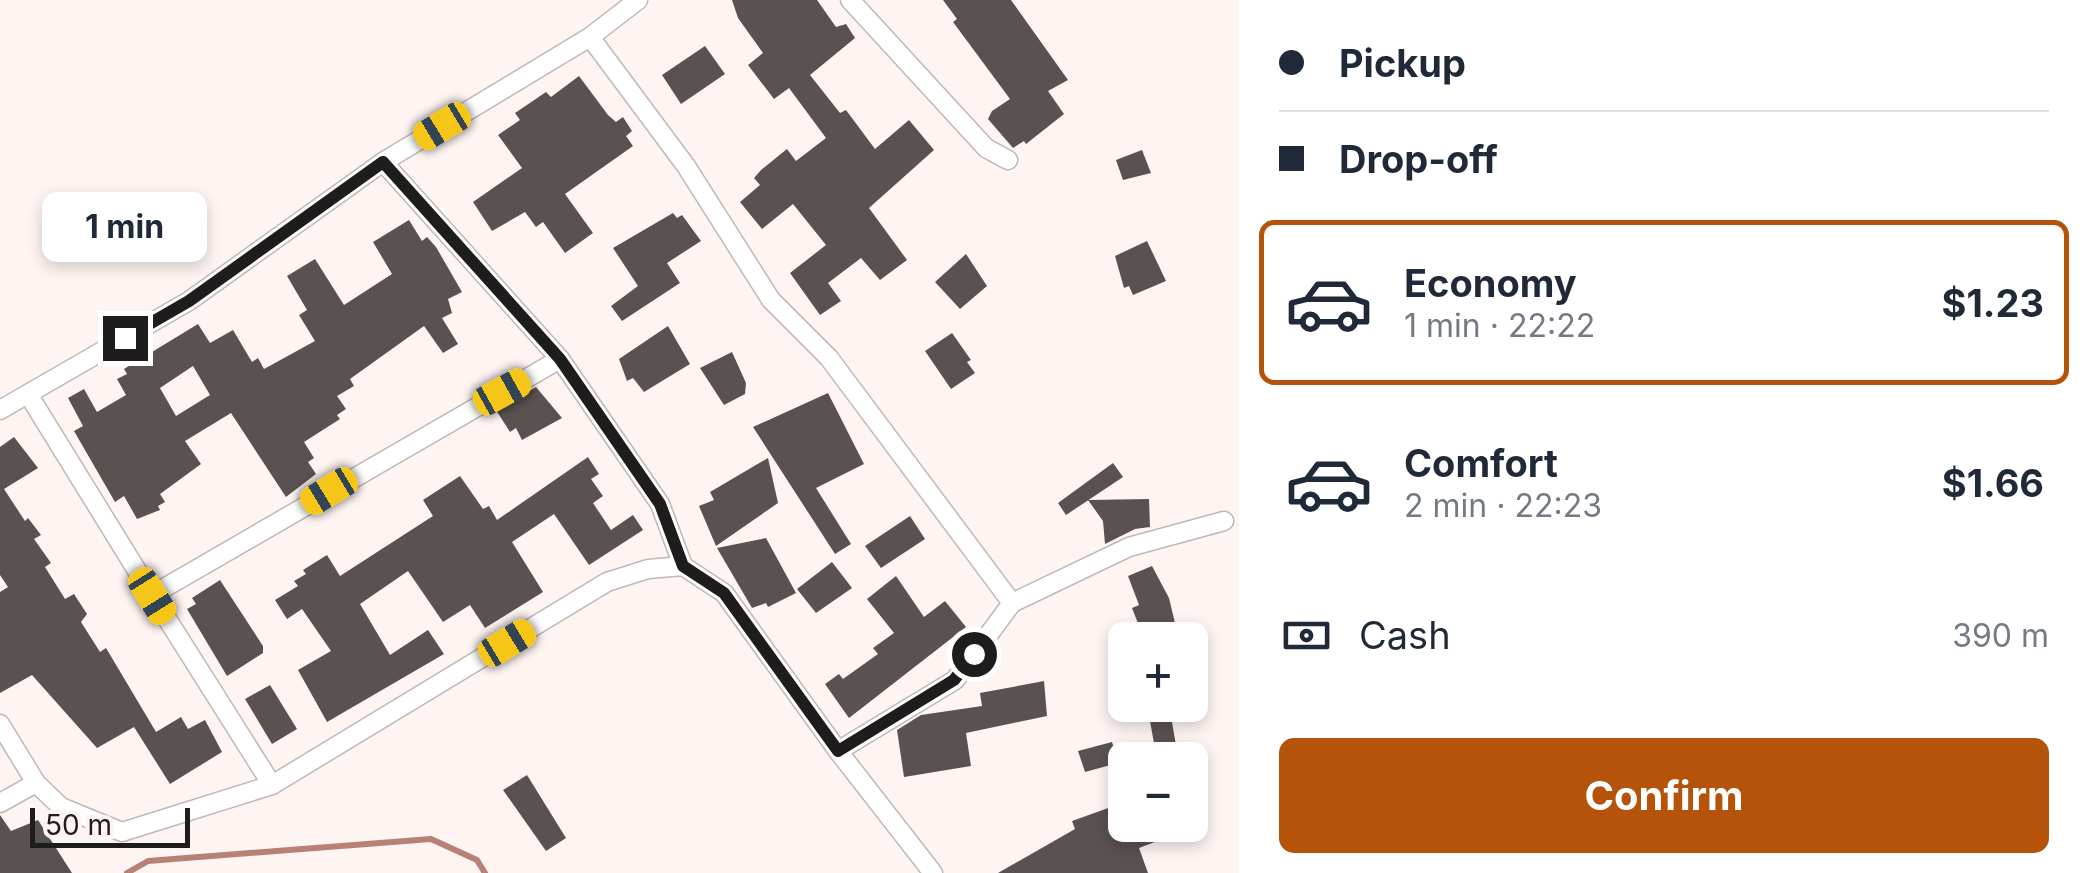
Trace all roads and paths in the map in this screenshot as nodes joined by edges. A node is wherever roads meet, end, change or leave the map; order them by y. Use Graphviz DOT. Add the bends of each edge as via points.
graph roads {
  1 [pos="638,0"];
  2 [pos="850,0"];
  3 [pos="590,36"];
  4 [pos="1008,160"];
  5 [pos="383,162"];
  6 [pos="560,359"];
  7 [pos="28,394"];
  8 [pos="0,410"];
  9 [pos="1224,521"];
  10 [pos="683,566"];
  11 [pos="152,596"];
  12 [pos="1012,603"];
  13 [pos="0,724"];
  14 [pos="838,751"];
  15 [pos="36,784"];
  16 [pos="272,785"];
  17 [pos="0,804"];
  18 [pos="933,873"];
  1 -- 3 [label="street"];
  2 -- 4 [label="street" via="986,148"];
  3 -- 5 [label="street"];
  3 -- 12 [label="street" via="686,166 771,300 830,358"];
  5 -- 6 [label="street"];
  5 -- 7 [label="street" via="189,301"];
  6 -- 10 [label="street" via="660,504"];
  6 -- 11 [label="street"];
  7 -- 8 [label="street"];
  7 -- 11 [label="street"];
  9 -- 12 [label="street" via="1129,548"];
  10 -- 14 [label="street" via="724,593"];
  10 -- 16 [label="street" via="608,582"];
  11 -- 16 [label="street"];
  12 -- 14 [label="street" via="954,680"];
  13 -- 15 [label="street"];
  14 -- 18 [label="street"];
  15 -- 16 [label="street" via="61,807 122,832"];
  15 -- 17 [label="street"];
}
